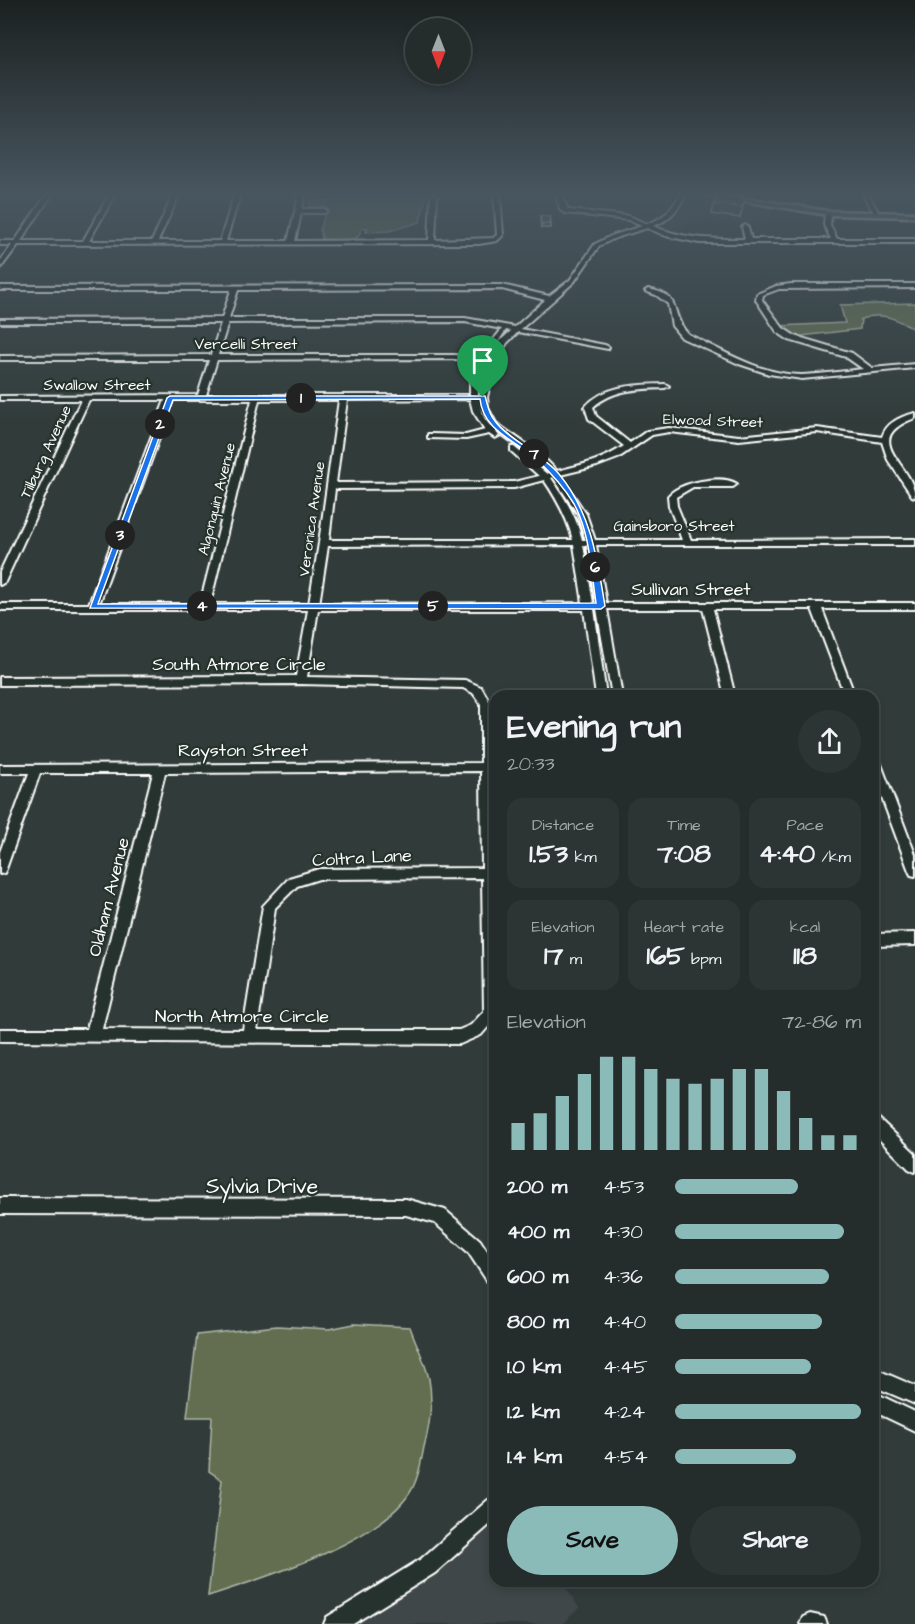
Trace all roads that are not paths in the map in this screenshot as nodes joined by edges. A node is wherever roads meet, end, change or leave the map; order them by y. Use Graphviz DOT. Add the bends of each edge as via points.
graph roads {
  1 [pos="570,271"];
  2 [pos="915,286"];
  3 [pos="0,288"];
  4 [pos="235,288"];
  5 [pos="648,291"];
  6 [pos="548,298"];
  7 [pos="0,321"];
  8 [pos="225,321"];
  9 [pos="511,328"];
  10 [pos="604,347"];
  11 [pos="212,357"];
  12 [pos="0,358"];
  13 [pos="483,360"];
  14 [pos="492,361"];
  15 [pos="915,366"];
  16 [pos="870,370"];
  17 [pos="665,386"];
  18 [pos="473,397"];
  19 [pos="483,397"];
  20 [pos="0,398"];
  21 [pos="86,398"];
  22 [pos="170,398"];
  23 [pos="201,398"];
  24 [pos="256,398"];
  25 [pos="343,398"];
  26 [pos="915,415"];
  27 [pos="494,430"];
  28 [pos="431,436"];
  29 [pos="885,440"];
  30 [pos="629,446"];
  31 [pos="551,475"];
  32 [pos="733,484"];
  33 [pos="912,485"];
  34 [pos="333,486"];
  35 [pos="915,494"];
  36 [pos="687,541"];
  37 [pos="579,542"];
  38 [pos="591,542"];
  39 [pos="915,542"];
  40 [pos="324,543"];
  41 [pos="0,582"];
  42 [pos="204,606"];
  43 [pos="314,606"];
  44 [pos="588,606"];
  45 [pos="601,606"];
  46 [pos="707,606"];
  47 [pos="816,606"];
  48 [pos="915,606"];
  49 [pos="0,607"];
  50 [pos="93,607"];
  51 [pos="301,680"];
  52 [pos="0,681"];
  53 [pos="600,690"];
  54 [pos="615,690"];
  55 [pos="728,690"];
  56 [pos="847,690"];
  57 [pos="486,767"];
  58 [pos="36,769"];
  59 [pos="160,769"];
  60 [pos="0,770"];
  61 [pos="879,775"];
  62 [pos="489,846"];
  63 [pos="0,869"];
  64 [pos="915,871"];
  65 [pos="489,873"];
  66 [pos="915,939"];
  67 [pos="879,940"];
  68 [pos="489,1016"];
  69 [pos="0,1035"];
  70 [pos="93,1035"];
  71 [pos="249,1035"];
  72 [pos="879,1130"];
  73 [pos="915,1164"];
  74 [pos="0,1206"];
  75 [pos="489,1269"];
  76 [pos="879,1380"];
  77 [pos="915,1395"];
  78 [pos="879,1404"];
  79 [pos="915,1422"];
  80 [pos="489,1512"];
  81 [pos="334,1624"];
  82 [pos="810,1624"];
  83 [pos="817,1624"];
  1 -- 6 [label="street"];
  2 -- 16 [label="street" via="791,286 760,294 759,300 780,330 792,338 849,355"];
  3 -- 4 [label="street"];
  4 -- 6 [label="street" via="502,287"];
  4 -- 8 [label="street"];
  5 -- 16 [label="street" via="671,303 676,326 685,336 761,371 802,377"];
  6 -- 9 [label="street"];
  7 -- 8 [label="street"];
  8 -- 9 [label="street" via="465,320"];
  8 -- 11 [label="street"];
  9 -- 10 [label="street"];
  9 -- 13 [label="street"];
  9 -- 14 [label="street"];
  11 -- 12 [label="street, Vercelli Street"];
  11 -- 13 [label="street, Vercelli Street"];
  11 -- 23 [label="street"];
  13 -- 14 [label="street, Vercelli Street"];
  13 -- 18 [label="street"];
  14 -- 19 [label="street"];
  15 -- 16 [label="street"];
  17 -- 30 [label="street" via="608,393 588,407 592,417"];
  18 -- 19 [label="street, Swallow Street"];
  18 -- 25 [label="street, Swallow Street"];
  18 -- 27 [label="street" via="477,416"];
  19 -- 27 [label="street"];
  20 -- 21 [label="street, Swallow Street"];
  21 -- 22 [label="street, Swallow Street"];
  21 -- 41 [label="street, Tilburg Avenue"];
  22 -- 23 [label="street, Swallow Street"];
  22 -- 50 [label="street"];
  23 -- 24 [label="street, Swallow Street"];
  24 -- 25 [label="street, Swallow Street"];
  24 -- 42 [label="street, Algonquin Avenue"];
  25 -- 34 [label="street, Veronica Avenue"];
  26 -- 29 [label="street" via="899,419"];
  27 -- 28 [label="street" via="466,437"];
  27 -- 31 [label="street"];
  29 -- 30 [label="street, Elwood Street" via="817,430 739,438 669,430 650,433"];
  29 -- 33 [label="street" via="891,462"];
  30 -- 31 [label="street, Elwood Street" via="594,464"];
  31 -- 34 [label="street, Elwood Street" via="514,485"];
  31 -- 37 [label="street"];
  31 -- 38 [label="street" via="578,504"];
  32 -- 36 [label="street" via="689,485 676,491 673,506"];
  33 -- 35 [label="street"];
  34 -- 40 [label="street, Veronica Avenue"];
  36 -- 38 [label="street, Gainsboro Street"];
  36 -- 39 [label="street, Gainsboro Street"];
  37 -- 38 [label="street, Gainsboro Street"];
  37 -- 40 [label="street, Gainsboro Street"];
  37 -- 44 [label="street"];
  38 -- 45 [label="street"];
  40 -- 43 [label="street, Veronica Avenue"];
  42 -- 43 [label="street, Sullivan Street"];
  42 -- 50 [label="street, Sullivan Street"];
  43 -- 44 [label="street, Sullivan Street"];
  43 -- 51 [label="street, Veronica Avenue"];
  44 -- 45 [label="street, Sullivan Street"];
  44 -- 53 [label="street"];
  45 -- 46 [label="street, Sullivan Street"];
  45 -- 54 [label="street"];
  46 -- 47 [label="street, Sullivan Street"];
  46 -- 55 [label="street"];
  47 -- 48 [label="street, Sullivan Street"];
  47 -- 56 [label="street"];
  49 -- 50 [label="street, Sullivan Street"];
  51 -- 52 [label="street, South Atmore Circle"];
  51 -- 57 [label="street, South Atmore Circle" via="465,684 477,690 486,704"];
  57 -- 59 [label="street, Rayston Street"];
  57 -- 62 [label="street"];
  58 -- 59 [label="street, Rayston Street"];
  58 -- 60 [label="street, Rayston Street"];
  58 -- 63 [label="street"];
  59 -- 70 [label="street, Oldham Avenue"];
  61 -- 64 [label="street"];
  65 -- 71 [label="street, Coltra Lane" via="319,874 293,882 269,906"];
  66 -- 67 [label="street"];
  68 -- 71 [label="street, North Atmore Circle" via="481,1026 460,1037"];
  69 -- 70 [label="street, North Atmore Circle"];
  70 -- 71 [label="street, North Atmore Circle"];
  72 -- 73 [label="street"];
  74 -- 75 [label="street, Sylvia Drive" via="406,1207 439,1216 474,1246"];
  76 -- 77 [label="street"];
  78 -- 79 [label="street"];
  80 -- 81 [label="street" via="428,1566"];
  82 -- 83 [label="street"];
}
